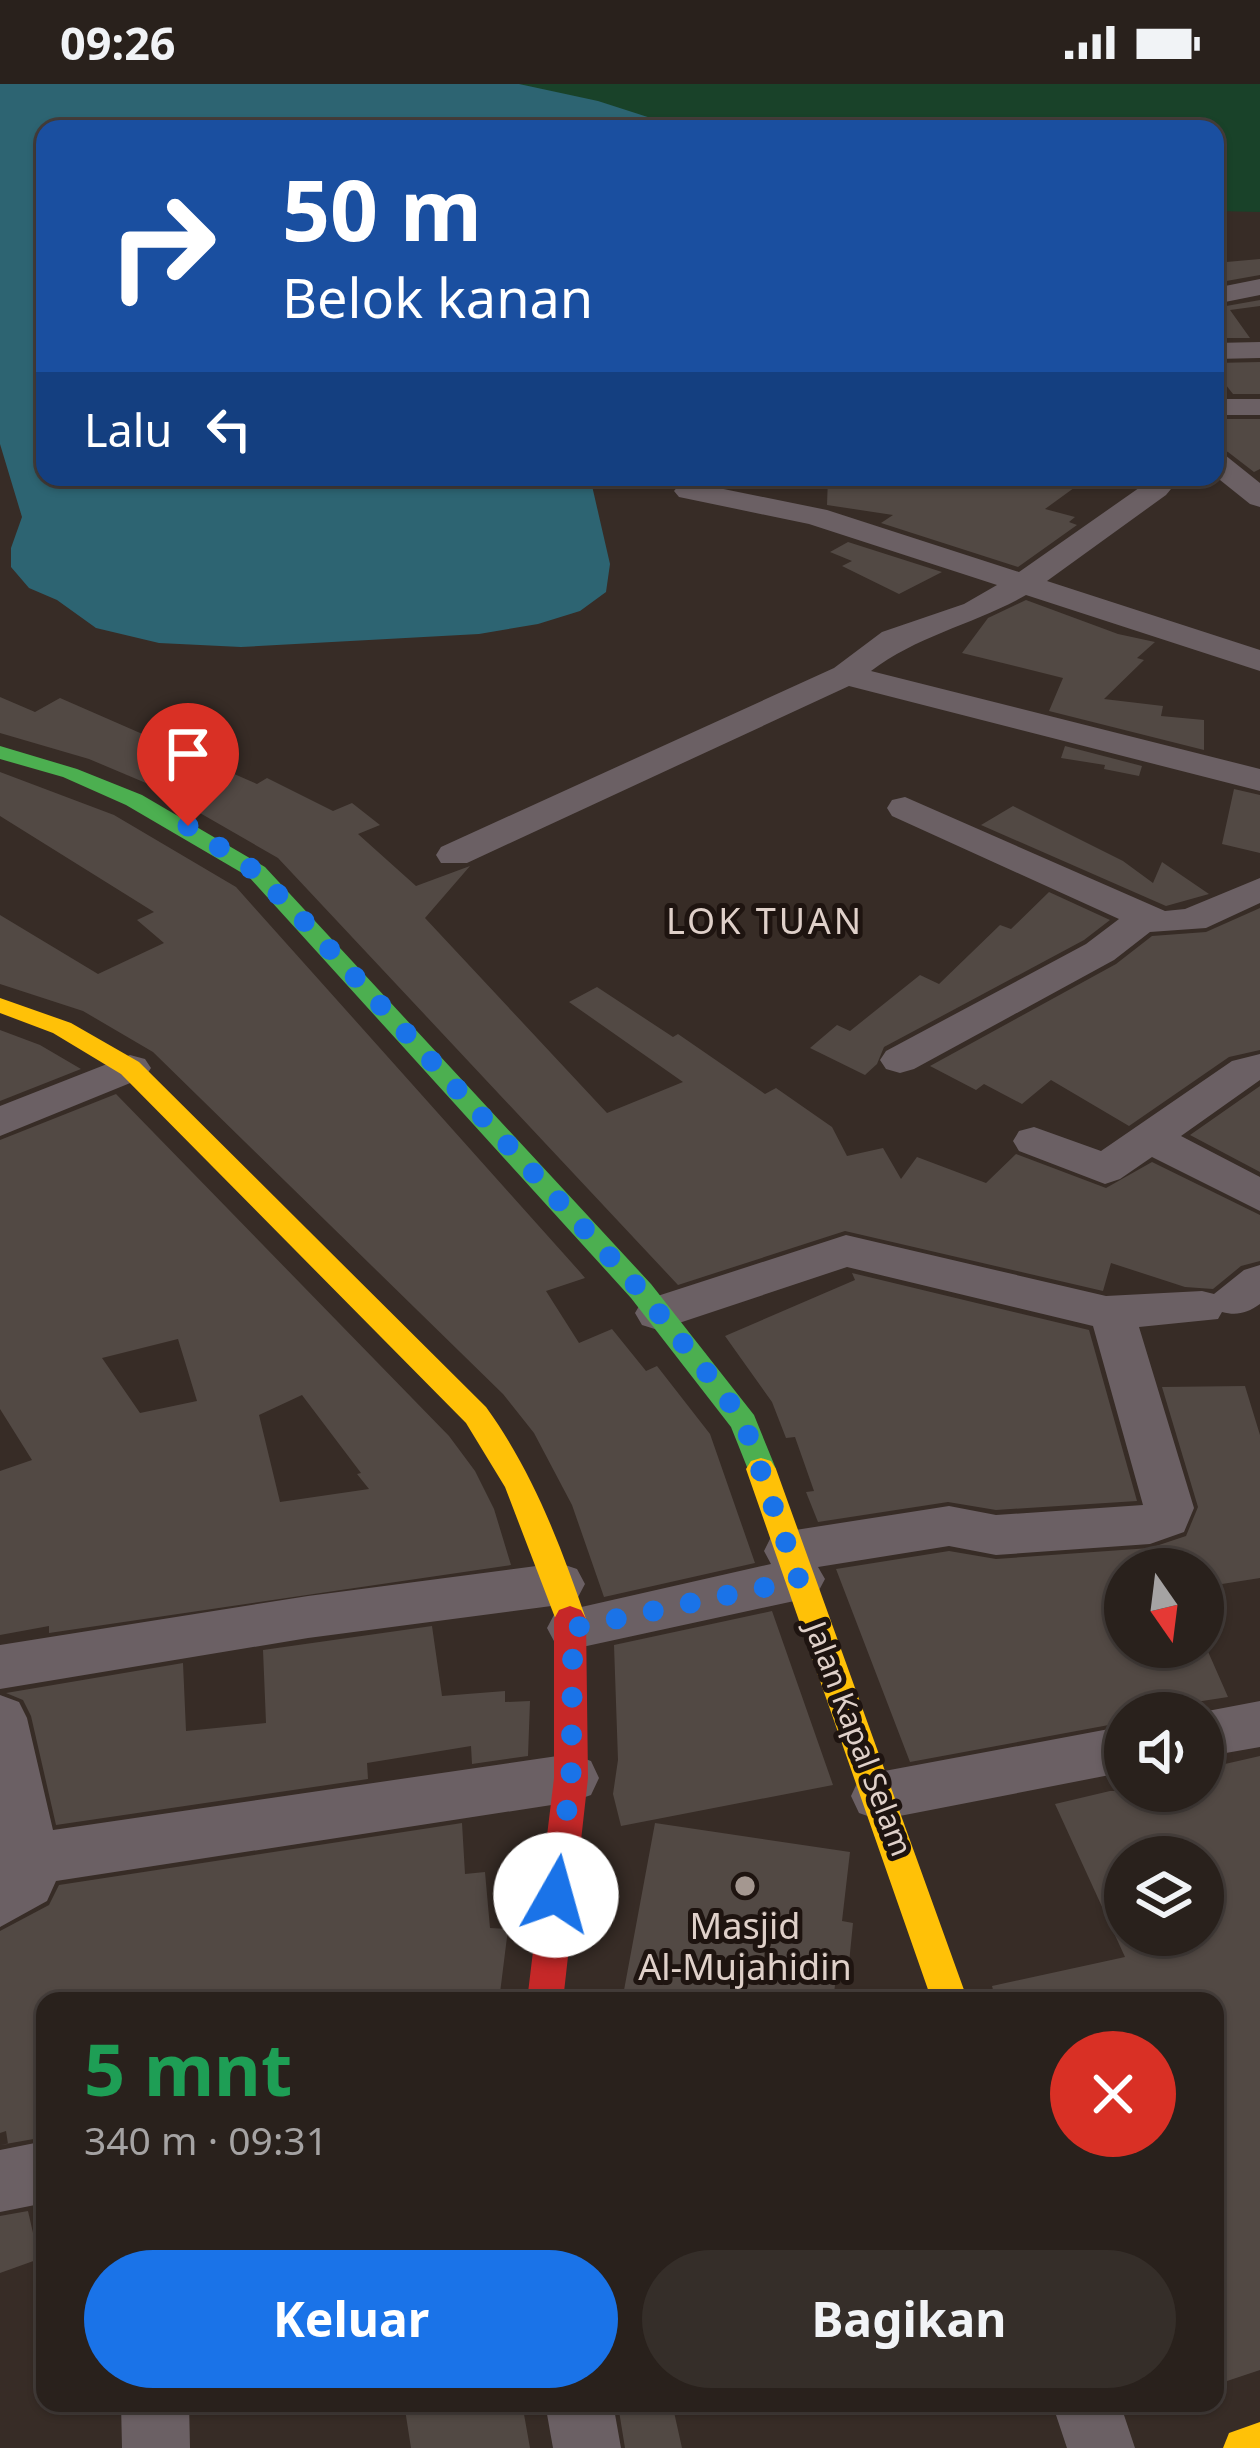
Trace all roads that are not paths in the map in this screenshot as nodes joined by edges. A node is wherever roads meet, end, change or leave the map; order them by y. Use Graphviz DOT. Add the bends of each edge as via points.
graph roads {
  1 [pos="1260,287"];
  2 [pos="1224,294"];
  3 [pos="1224,348"];
  4 [pos="1260,350"];
  5 [pos="1224,407"];
  6 [pos="1260,407"];
  7 [pos="1260,455"];
  8 [pos="1224,457"];
  9 [pos="1224,466"];
  10 [pos="1149,486"];
  11 [pos="689,491"];
  12 [pos="1260,498"];
  13 [pos="1022,584"];
  14 [pos="1260,661"];
  15 [pos="846,675"];
  16 [pos="0,752"];
  17 [pos="1260,780"];
  18 [pos="905,808"];
  19 [pos="454,855"];
  20 [pos="1260,889"];
  21 [pos="1146,917"];
  22 [pos="0,1005"];
  23 [pos="900,1060"];
  24 [pos="1260,1067"];
  25 [pos="130,1068"];
  26 [pos="0,1123"];
  27 [pos="1149,1138"];
  28 [pos="1034,1141"];
  29 [pos="1260,1196"];
  30 [pos="1232,1296"];
  31 [pos="658,1312"];
  32 [pos="1112,1313"];
  33 [pos="794,1565"];
  34 [pos="566,1606"];
  35 [pos="0,1667"];
  36 [pos="0,1718"];
  37 [pos="1260,1724"];
  38 [pos="1224,1731"];
  39 [pos="1104,1753"];
  40 [pos="571,1778"];
  41 [pos="879,1796"];
  42 [pos="16,1880"];
  43 [pos="546,1992"];
  44 [pos="947,1992"];
  45 [pos="36,2174"];
  46 [pos="0,2181"];
  47 [pos="155,2412"];
  48 [pos="580,2412"];
  49 [pos="1090,2412"];
  50 [pos="1260,2443"];
  51 [pos="156,2448"];
  52 [pos="586,2448"];
  53 [pos="1101,2448"];
  54 [pos="1244,2448"];
  1 -- 2 [label="street"];
  3 -- 4 [label="street"];
  5 -- 6 [label="street"];
  7 -- 8 [label="street"];
  9 -- 12 [label="street"];
  10 -- 13 [label="street" via="1169,492"];
  11 -- 13 [label="street" via="818,501"];
  13 -- 14 [label="street"];
  13 -- 15 [label="street" via="893,639"];
  15 -- 17 [label="street"];
  15 -- 19 [label="street"];
  16 -- 31 [label="street, Jalan Kapal Selam" via="100,782 256,872"];
  18 -- 21 [label="street"];
  20 -- 21 [label="street" via="1181,924"];
  21 -- 23 [label="street" via="1100,952"];
  22 -- 25 [label="street" via="62,1028"];
  24 -- 27 [label="street"];
  25 -- 26 [label="street"];
  25 -- 34 [label="street" via="476,1415 533,1507"];
  27 -- 28 [label="street" via="1105,1169"];
  27 -- 29 [label="street"];
  30 -- 32 [label="street"];
  31 -- 32 [label="street" via="856,1251"];
  31 -- 33 [label="street, Jalan Kapal Selam" via="744,1423"];
  32 -- 33 [label="street" via="1164,1486 1166,1518 996,1535 949,1526"];
  33 -- 34 [label="street"];
  33 -- 41 [label="street, Jalan Kapal Selam"];
  34 -- 35 [label="street" via="308,1617"];
  34 -- 40 [label="street"];
  36 -- 42 [label="street"];
  37 -- 38 [label="street"];
  39 -- 41 [label="street"];
  40 -- 42 [label="street"];
  40 -- 43 [label="street"];
  41 -- 44 [label="street, Jalan Kapal Selam"];
  45 -- 46 [label="street"];
  47 -- 51 [label="street"];
  48 -- 52 [label="street"];
  49 -- 53 [label="street"];
  50 -- 54 [label="street"];
}
